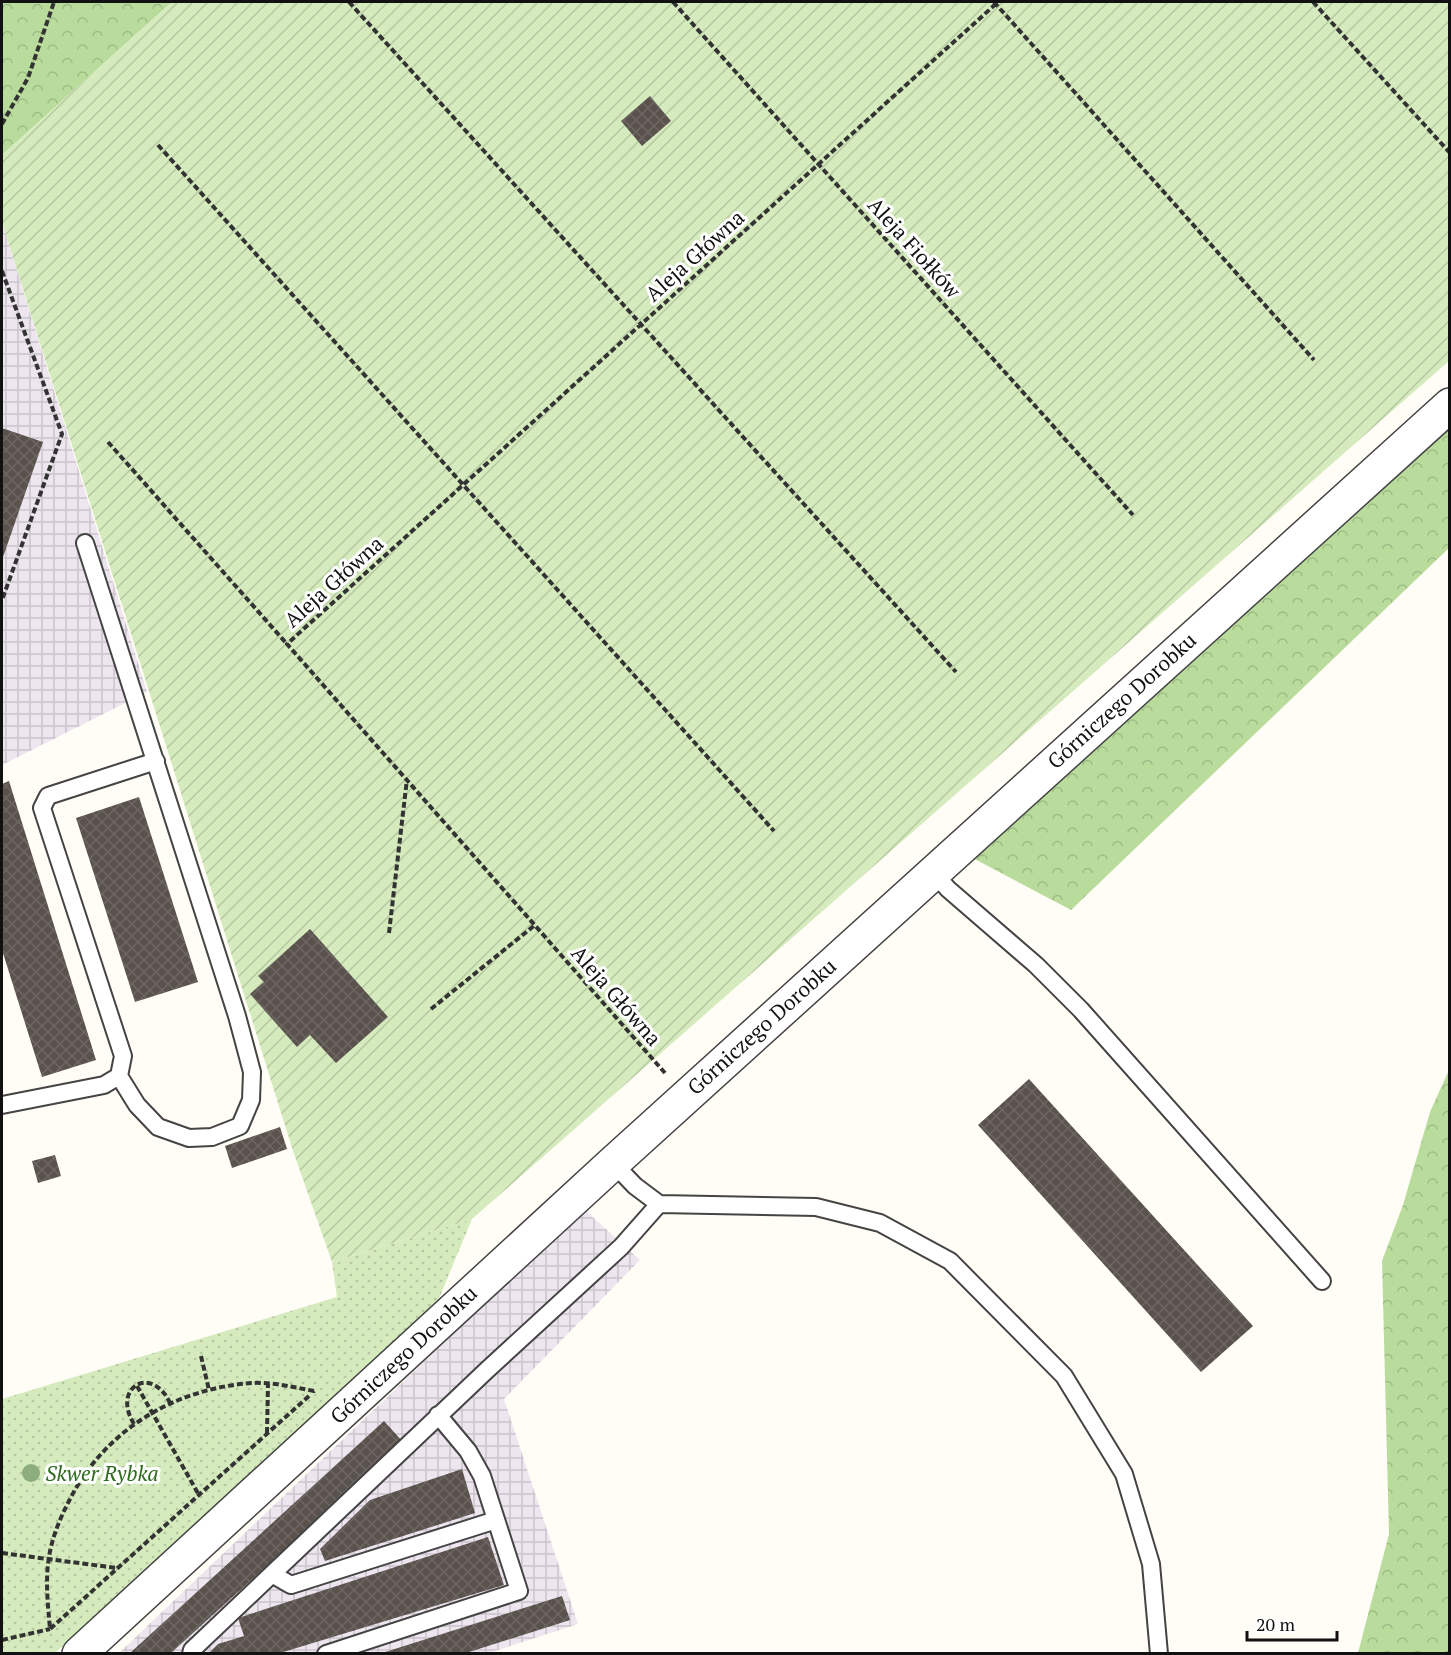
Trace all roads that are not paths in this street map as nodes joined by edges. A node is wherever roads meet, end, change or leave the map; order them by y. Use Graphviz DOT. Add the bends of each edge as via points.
graph roads {
  1 [pos="1449,405"];
  2 [pos="85,543"];
  3 [pos="156,761"];
  4 [pos="933,872"];
  5 [pos="119,1076"];
  6 [pos="2,1105"];
  7 [pos="613,1163"];
  8 [pos="658,1204"];
  9 [pos="1322,1281"];
  10 [pos="438,1416"];
  11 [pos="496,1520"];
  12 [pos="272,1574"];
  13 [pos="79,1653"];
  14 [pos="191,1653"];
  15 [pos="327,1653"];
  16 [pos="1159,1653"];
  1 -- 4 [label="street, Górniczego Dorobku"];
  2 -- 3 [label="lane"];
  3 -- 5 [label="lane" via="48,796 42,808 123,1056"];
  3 -- 5 [label="lane" via="237,1016 252,1072 251,1100 240,1126 212,1137 189,1138 158,1127 137,1106"];
  4 -- 7 [label="street, Górniczego Dorobku"];
  4 -- 9 [label="lane" via="1081,1010"];
  5 -- 6 [label="lane" via="104,1085"];
  7 -- 8 [label="lane"];
  7 -- 13 [label="street, Górniczego Dorobku"];
  8 -- 10 [label="lane" via="621,1247"];
  8 -- 16 [label="lane" via="816,1206 880,1223 950,1262 1064,1376 1124,1474 1151,1564"];
  10 -- 11 [label="lane" via="468,1451 482,1476"];
  10 -- 12 [label="lane"];
  11 -- 12 [label="lane" via="291,1585"];
  11 -- 15 [label="lane" via="519,1592"];
  12 -- 14 [label="lane"];
}
